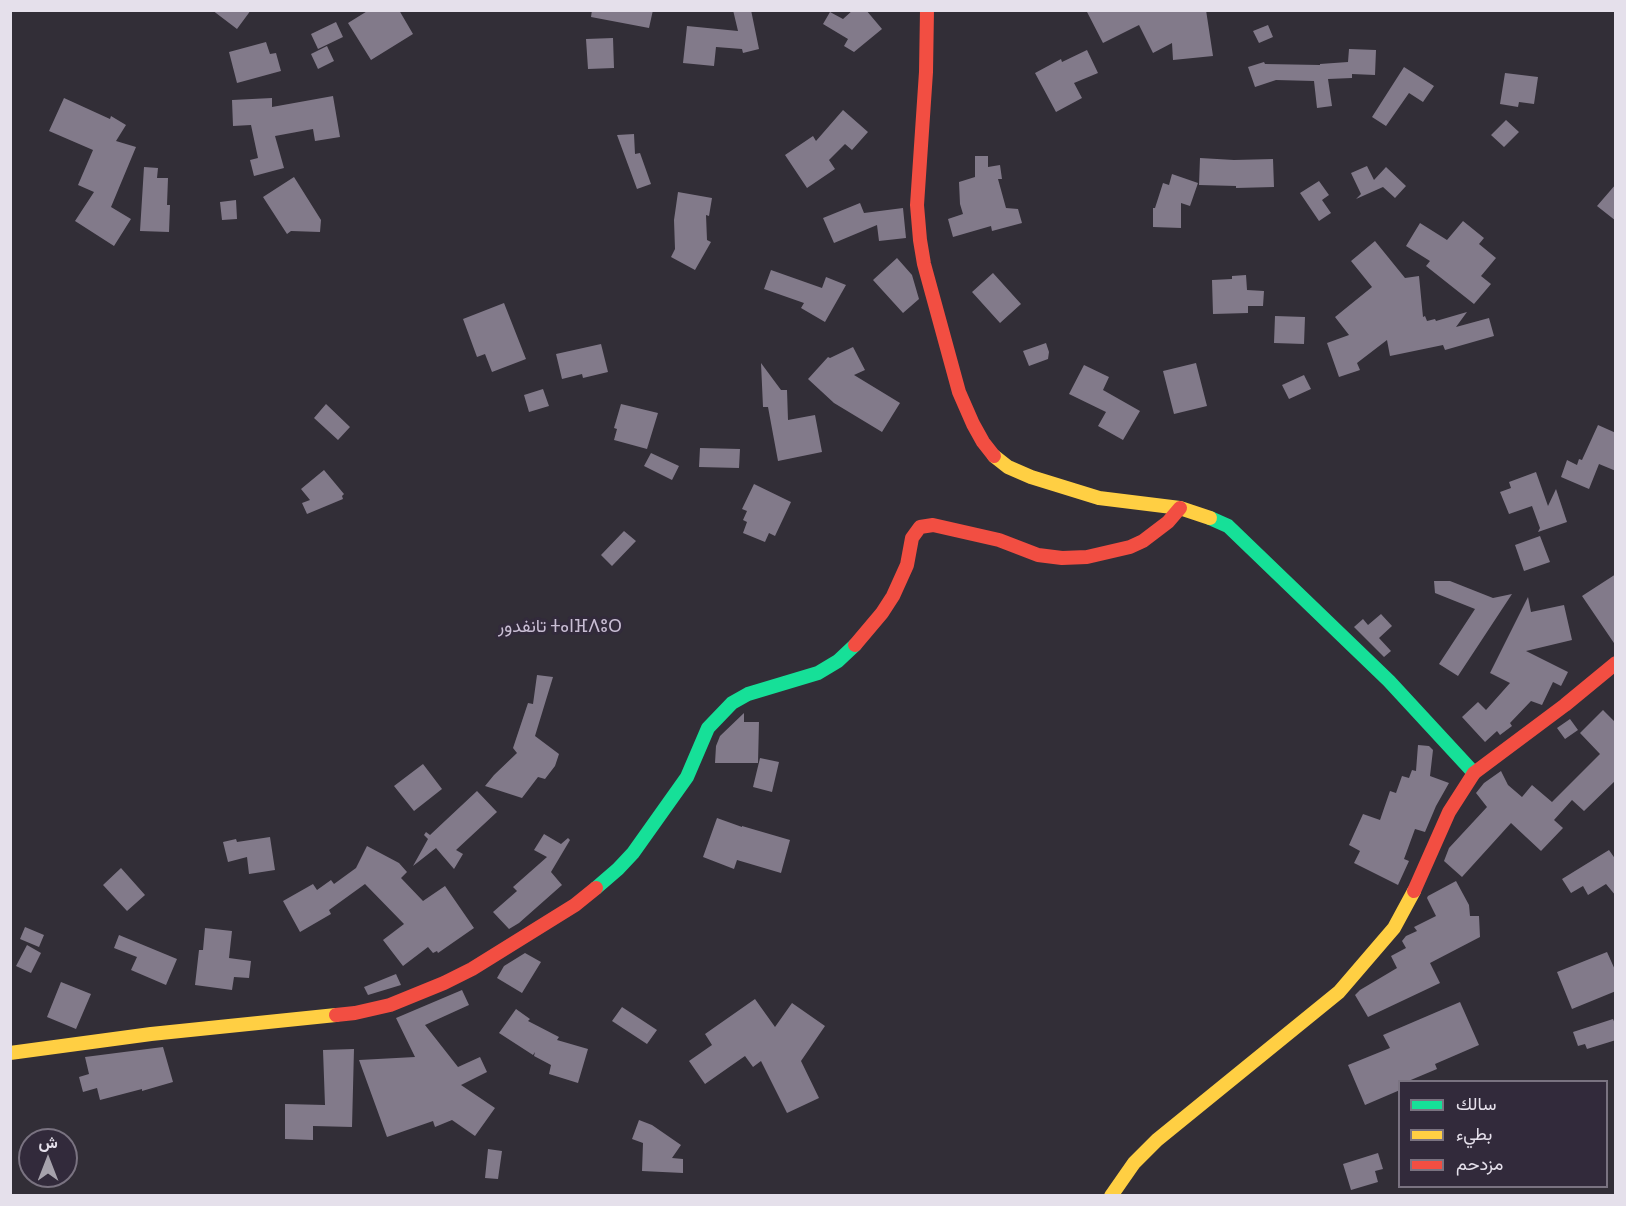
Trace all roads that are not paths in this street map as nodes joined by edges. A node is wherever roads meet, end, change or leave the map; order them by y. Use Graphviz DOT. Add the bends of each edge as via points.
graph roads {
  1 [pos="927,10"];
  2 [pos="1180,508"];
  3 [pos="1616,663"];
  4 [pos="1474,773"];
  5 [pos="10,1053"];
  6 [pos="1111,1196"];
  1 -- 2 [label="street" via="919,232 959,392 973,424 994,456 1031,477 1099,498"];
  2 -- 4 [label="street" via="1228,525 1389,681"];
  2 -- 5 [label="street" via="1143,541 1087,557 1038,555 999,540 933,525 920,527 912,538 907,565 893,596 856,644 818,673 748,694 732,703 708,728 687,777 618,869 576,905 444,983 390,1005 355,1013"];
  3 -- 4 [label="street"];
  4 -- 6 [label="street" via="1449,812 1418,885 1394,928 1371,957 1339,992 1157,1140 1134,1163"];
}
